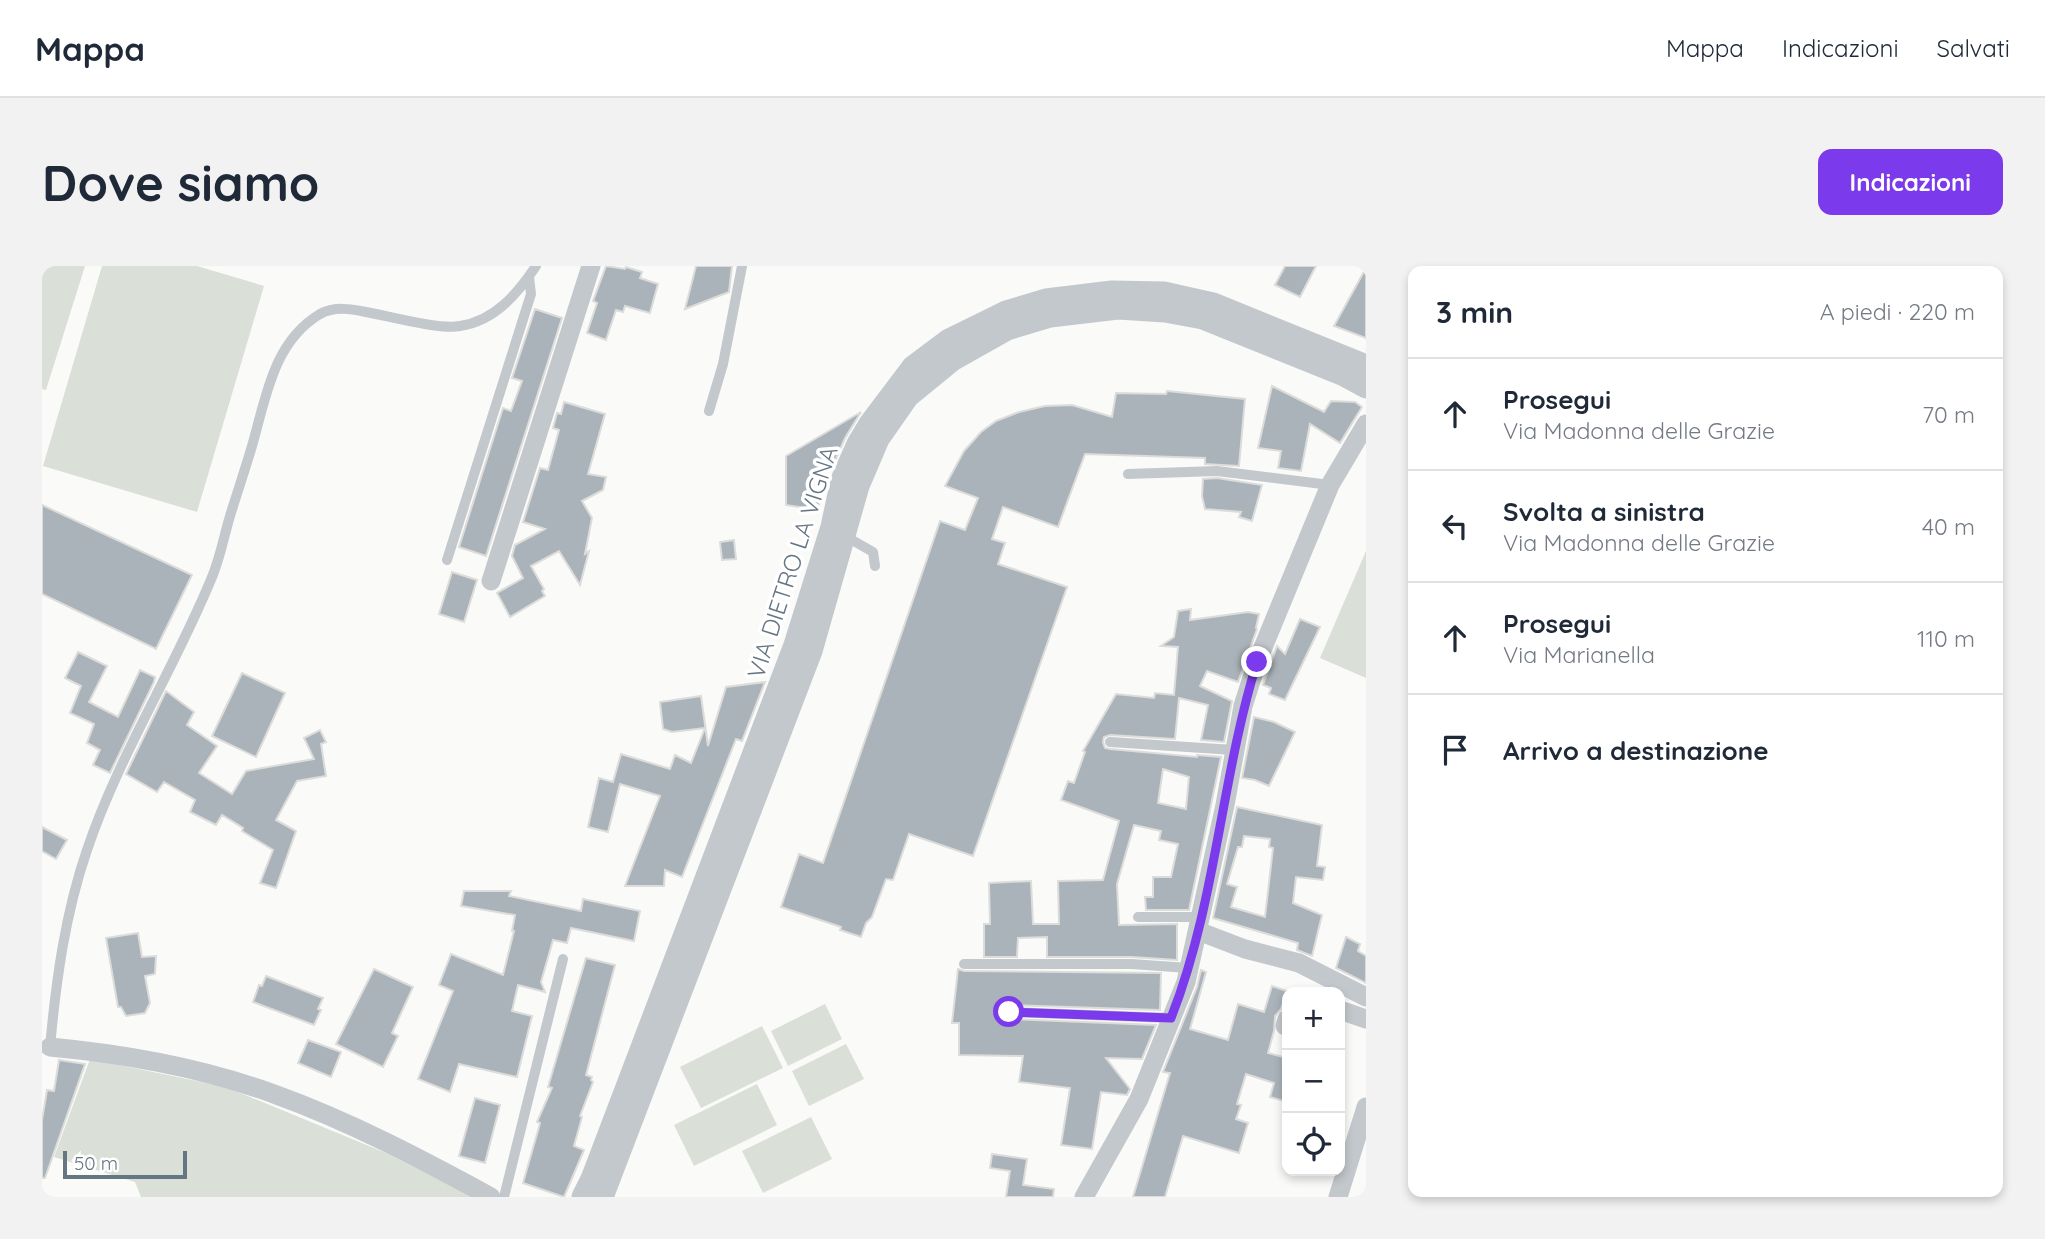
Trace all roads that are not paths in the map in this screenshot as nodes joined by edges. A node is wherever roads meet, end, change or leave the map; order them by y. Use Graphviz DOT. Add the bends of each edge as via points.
graph roads {
  1 [pos="536,266"];
  2 [pos="591,266"];
  3 [pos="742,266"];
  4 [pos="529,277"];
  5 [pos="1366,366"];
  6 [pos="1366,387"];
  7 [pos="709,411"];
  8 [pos="1366,424"];
  9 [pos="1128,474"];
  10 [pos="1330,485"];
  11 [pos="845,537"];
  12 [pos="447,560"];
  13 [pos="875,566"];
  14 [pos="491,581"];
  15 [pos="1110,742"];
  16 [pos="1234,750"];
  17 [pos="1138,917"];
  18 [pos="1200,924"];
  19 [pos="563,959"];
  20 [pos="964,964"];
  21 [pos="1188,968"];
  22 [pos="1366,997"];
  23 [pos="1009,1012"];
  24 [pos="1345,1012"];
  25 [pos="1171,1018"];
  26 [pos="1366,1019"];
  27 [pos="50,1047"];
  28 [pos="1366,1107"];
  29 [pos="598,1196"];
  30 [pos="491,1197"];
  31 [pos="504,1197"];
  32 [pos="1084,1197"];
  33 [pos="1338,1197"];
  1 -- 4 [label="lane"];
  2 -- 14 [label="street"];
  3 -- 7 [label="lane"];
  4 -- 12 [label="lane" via="531,294"];
  4 -- 27 [label="lane" via="515,296 488,317 459,327 344,308 322,313 295,335 272,371 214,575 110,788 86,851 57,978"];
  5 -- 29 [label="street, VIA DIETRO LA VIGNA" via="1213,304 1164,293 1112,292 1045,300 1006,313 949,340 913,368 870,424 842,480 795,645 592,1179"];
  6 -- 11 [label="street, VIA DIETRO LA VIGNA" via="1203,318 1118,308 1050,316 1007,329 951,360 908,396 878,439 858,486"];
  8 -- 10 [label="street"];
  9 -- 10 [label="lane" via="1217,471"];
  10 -- 16 [label="street" via="1257,662"];
  11 -- 13 [label="lane" via="873,552"];
  11 -- 29 [label="street, VIA DIETRO LA VIGNA" via="811,652"];
  15 -- 16 [label="lane"];
  16 -- 18 [label="street"];
  17 -- 18 [label="lane"];
  18 -- 21 [label="street"];
  18 -- 22 [label="street" via="1244,949 1299,963"];
  19 -- 31 [label="lane"];
  20 -- 21 [label="lane"];
  21 -- 25 [label="street"];
  23 -- 25 [label="lane"];
  24 -- 26 [label="street"];
  25 -- 32 [label="street" via="1139,1099"];
  27 -- 30 [label="street" via="168,1065 274,1094 411,1154"];
  28 -- 33 [label="street"];
}
